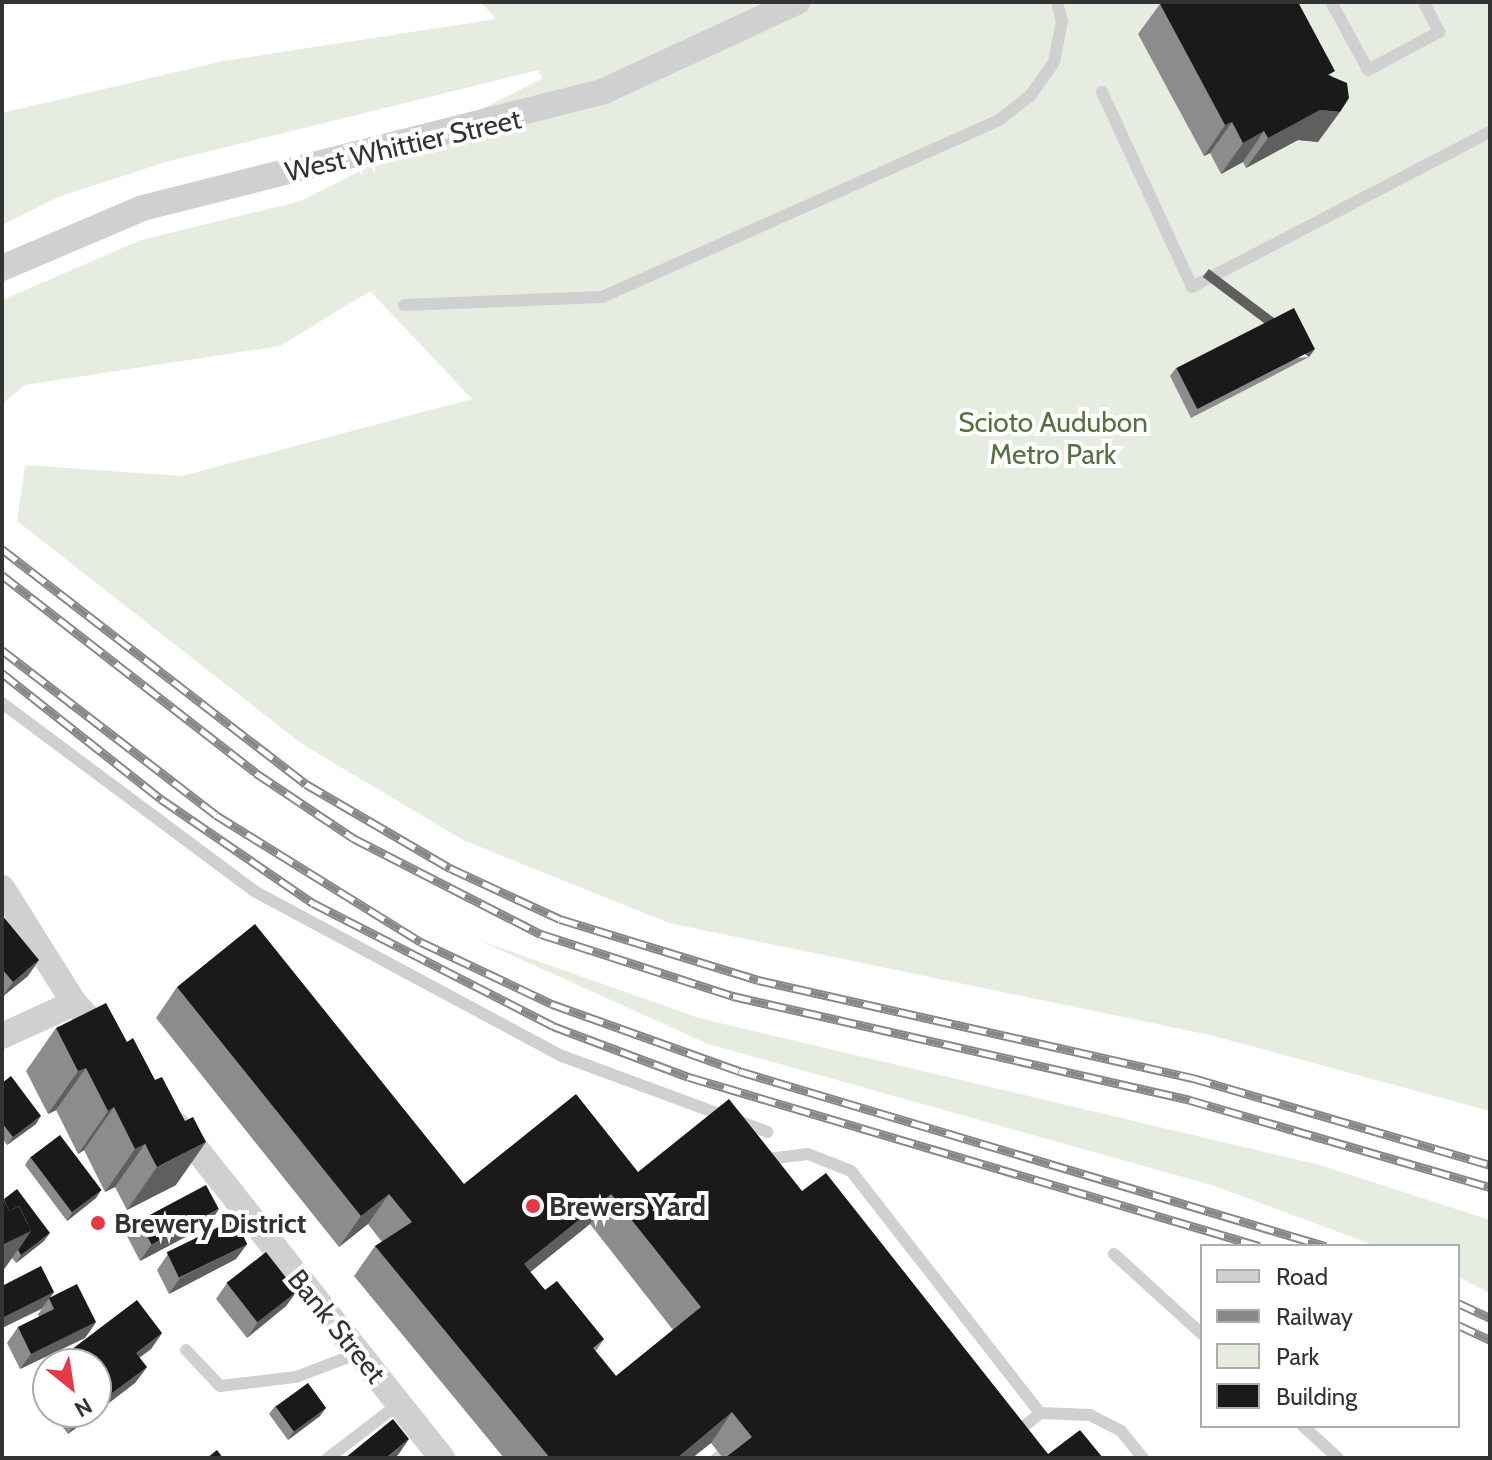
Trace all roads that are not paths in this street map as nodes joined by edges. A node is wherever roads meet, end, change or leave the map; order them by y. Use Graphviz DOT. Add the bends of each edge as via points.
graph roads {
  1 [pos="797,2"];
  2 [pos="1057,2"];
  3 [pos="1331,2"];
  4 [pos="1424,2"];
  5 [pos="1102,92"];
  6 [pos="1490,132"];
  7 [pos="2,268"];
  8 [pos="404,305"];
  9 [pos="2,703"];
  10 [pos="2,888"];
  11 [pos="74,1003"];
  12 [pos="2,1036"];
  13 [pos="122,1056"];
  14 [pos="161,1106"];
  15 [pos="767,1132"];
  16 [pos="749,1163"];
  17 [pos="1114,1254"];
  18 [pos="1200,1332"];
  19 [pos="186,1350"];
  20 [pos="359,1353"];
  21 [pos="399,1404"];
  22 [pos="1040,1413"];
  23 [pos="1305,1428"];
  24 [pos="998,1448"];
  25 [pos="328,1458"];
  26 [pos="442,1458"];
  27 [pos="1143,1458"];
  28 [pos="1338,1458"];
  1 -- 7 [label="street, West Whittier Street" via="604,91 143,208"];
  2 -- 8 [label="lane" via="1062,21 1054,62 1030,96 999,120 602,297"];
  3 -- 4 [label="lane" via="1368,70 1439,32"];
  5 -- 6 [label="lane" via="1192,287"];
  9 -- 15 [label="lane" via="254,891 562,1056"];
  10 -- 11 [label="street"];
  11 -- 12 [label="street"];
  11 -- 13 [label="street"];
  14 -- 20 [label="street, Bank Street"];
  16 -- 22 [label="lane" via="808,1154 835,1161 868,1191"];
  17 -- 18 [label="lane"];
  19 -- 20 [label="lane" via="209,1381 230,1386 333,1368"];
  20 -- 21 [label="street, Bank Street"];
  21 -- 25 [label="lane"];
  21 -- 26 [label="street, Bank Street"];
  22 -- 24 [label="lane"];
  22 -- 27 [label="lane" via="1090,1415 1121,1431"];
  23 -- 28 [label="lane"];
}
